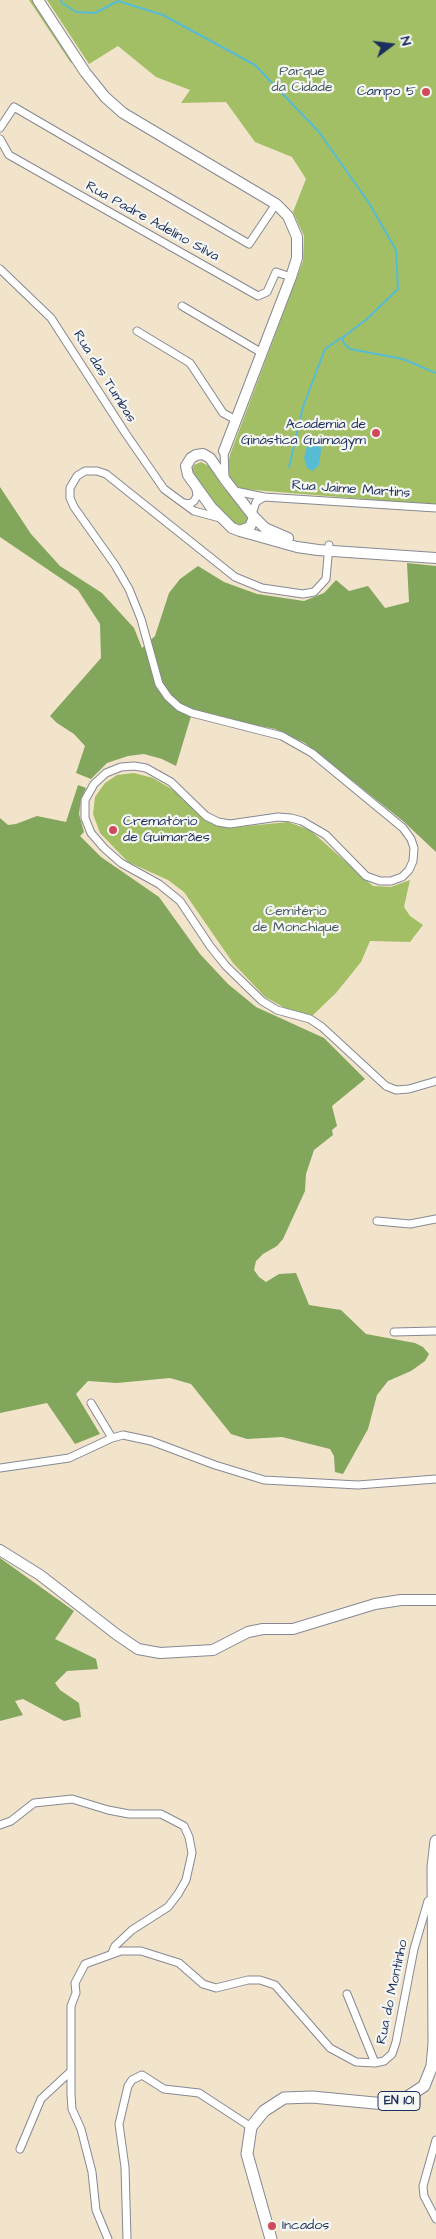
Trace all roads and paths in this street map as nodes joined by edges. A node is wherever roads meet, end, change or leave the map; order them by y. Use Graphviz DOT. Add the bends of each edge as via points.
graph roads {
  1 [pos="38,0"];
  2 [pos="0,128"];
  3 [pos="0,139"];
  4 [pos="276,204"];
  5 [pos="0,269"];
  6 [pos="291,277"];
  7 [pos="182,306"];
  8 [pos="137,331"];
  9 [pos="262,353"];
  10 [pos="236,420"];
  11 [pos="224,451"];
  12 [pos="210,458"];
  13 [pos="226,482"];
  14 [pos="196,488"];
  15 [pos="233,490"];
  16 [pos="264,497"];
  17 [pos="182,503"];
  18 [pos="436,508"];
  19 [pos="253,516"];
  20 [pos="222,519"];
  21 [pos="240,531"];
  22 [pos="329,548"];
  23 [pos="436,553"];
  24 [pos="436,558"];
  25 [pos="436,1081"];
  26 [pos="436,1219"];
  27 [pos="377,1221"];
  28 [pos="436,1331"];
  29 [pos="394,1332"];
  30 [pos="91,1403"];
  31 [pos="112,1438"];
  32 [pos="0,1468"];
  33 [pos="436,1478"];
  34 [pos="0,1550"];
  35 [pos="436,1600"];
  36 [pos="0,1825"];
  37 [pos="436,1841"];
  38 [pos="434,1898"];
  39 [pos="435,1947"];
  40 [pos="112,1953"];
  41 [pos="347,1994"];
  42 [pos="375,2064"];
  43 [pos="70,2072"];
  44 [pos="251,2127"];
  45 [pos="436,2140"];
  46 [pos="20,2149"];
  47 [pos="436,2219"];
  48 [pos="108,2239"];
  49 [pos="127,2239"];
  50 [pos="272,2239"];
  1 -- 4 [label="street" via="93,84 124,113"];
  2 -- 4 [label="street, Rua Padre Adelino Silva" via="14,107 250,244"];
  3 -- 6 [label="street, Rua Padre Adelino Silva" via="10,155 258,296 267,292 276,272"];
  4 -- 6 [label="street" via="288,216 297,237 297,258"];
  5 -- 17 [label="street, Rua das Tumbas" via="51,318 164,489"];
  6 -- 9 [label="street"];
  7 -- 9 [label="street"];
  8 -- 10 [label="street" via="190,363 223,413"];
  9 -- 10 [label="street"];
  10 -- 11 [label="street"];
  11 -- 12 [label="street"];
  11 -- 13 [label="street"];
  12 -- 13 [label="street"];
  12 -- 14 [label="street" via="196,455 186,466"];
  13 -- 15 [label="street"];
  14 -- 17 [label="street" via="194,501"];
  14 -- 20 [label="street"];
  15 -- 16 [label="street, Rua Jaime Martins"];
  15 -- 19 [label="street"];
  16 -- 18 [label="street, Rua Jaime Martins"];
  16 -- 19 [label="street" via="256,502"];
  17 -- 20 [label="street, Rua das Tumbas"];
  19 -- 21 [label="street" via="250,527"];
  19 -- 22 [label="street" via="277,534"];
  20 -- 21 [label="street"];
  21 -- 22 [label="street" via="297,547"];
  22 -- 23 [label="street"];
  22 -- 24 [label="street"];
  22 -- 25 [label="street" via="326,579 314,592 302,594 262,588 235,577 106,474 85,471 77,476 70,488 74,507 128,588 141,619 159,684 168,697 192,713 282,736 312,753 404,828 414,848 409,870 402,877 391,880 380,881 366,876 326,835 291,818 230,824 218,822 206,816 171,782 146,768 134,766 106,773 94,784 85,800 85,818 91,833 104,848 180,901 226,966 262,1002 277,1010 310,1019 322,1027 386,1086 396,1090 409,1089"];
  26 -- 27 [label="street" via="410,1224"];
  28 -- 29 [label="street"];
  30 -- 31 [label="street"];
  31 -- 32 [label="street" via="69,1458"];
  31 -- 33 [label="street" via="123,1435 138,1437 264,1480 358,1485"];
  34 -- 35 [label="street" via="40,1575 138,1649 160,1653 213,1650 248,1632 293,1629 375,1604"];
  36 -- 40 [label="street" via="12,1821 34,1803 72,1799 122,1813 161,1814 184,1826 192,1853 186,1880 168,1907 132,1930"];
  37 -- 38 [label="main road, EN 101"];
  38 -- 39 [label="main road, EN 101"];
  38 -- 42 [label="street, Rua do Montinho" via="428,1901 414,1949 392,2054"];
  39 -- 44 [label="main road, EN 101" via="432,2066 424,2086 401,2101 385,2104 312,2097 284,2098 264,2111"];
  40 -- 42 [label="street, Rua do Montinho" via="141,1951 160,1956 178,1963 203,1984 216,1988 248,1980 275,1985 330,2048 356,2062"];
  40 -- 43 [label="street, Rua do Montinho" via="84,1964 75,1983 76,1993 71,2006"];
  41 -- 42 [label="street"];
  43 -- 46 [label="street" via="42,2099"];
  43 -- 48 [label="street, Rua do Montinho" via="72,2109 86,2145 95,2186 96,2210"];
  44 -- 49 [label="street" via="199,2094 164,2089 142,2075 132,2080 119,2124 125,2167"];
  44 -- 50 [label="main road" via="247,2154"];
  45 -- 47 [label="street" via="423,2186 424,2196"];
}
